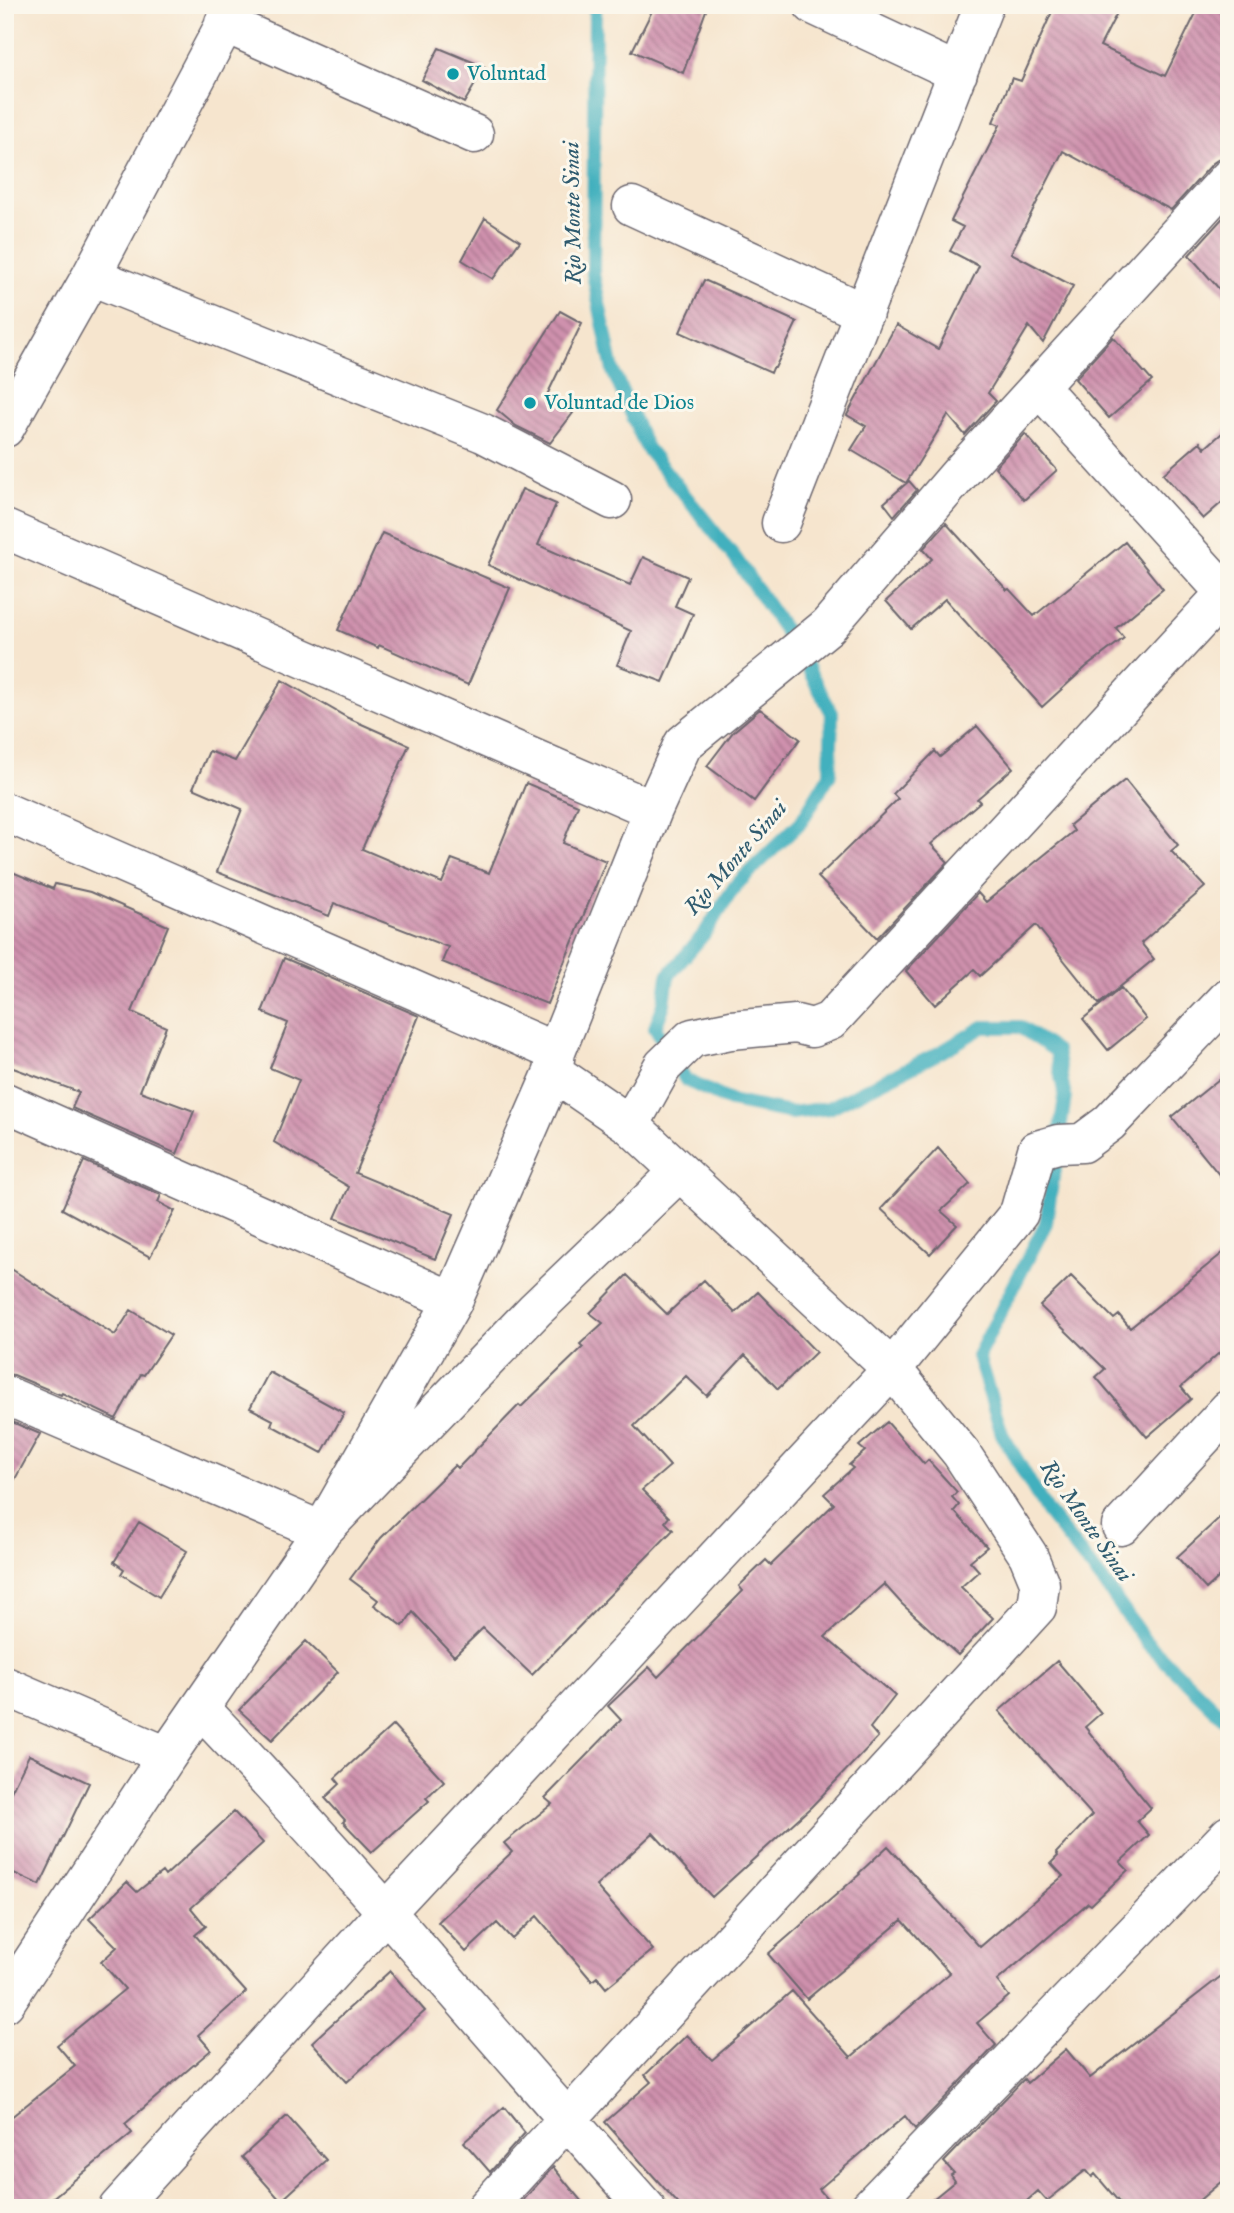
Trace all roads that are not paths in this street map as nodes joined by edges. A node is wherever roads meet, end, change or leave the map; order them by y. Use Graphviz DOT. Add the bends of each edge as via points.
graph roads {
  1 [pos="813,5"];
  2 [pos="984,5"];
  3 [pos="229,14"];
  4 [pos="958,73"];
  5 [pos="474,134"];
  6 [pos="1229,178"];
  7 [pos="632,206"];
  8 [pos="91,276"];
  9 [pos="864,313"];
  10 [pos="1040,387"];
  11 [pos="5,428"];
  12 [pos="612,500"];
  13 [pos="781,523"];
  14 [pos="5,529"];
  15 [pos="1228,593"];
  16 [pos="653,810"];
  17 [pos="5,812"];
  18 [pos="1229,997"];
  19 [pos="554,1062"];
  20 [pos="5,1102"];
  21 [pos="630,1125"];
  22 [pos="679,1172"];
  23 [pos="453,1301"];
  24 [pos="892,1369"];
  25 [pos="5,1395"];
  26 [pos="1229,1409"];
  27 [pos="1121,1527"];
  28 [pos="322,1531"];
  29 [pos="5,1686"];
  30 [pos="201,1709"];
  31 [pos="167,1756"];
  32 [pos="1229,1835"];
  33 [pos="387,1912"];
  34 [pos="9,1990"];
  35 [pos="566,2119"];
  36 [pos="118,2208"];
  37 [pos="486,2208"];
  38 [pos="646,2208"];
  39 [pos="869,2208"];
  1 -- 4 [label="street"];
  2 -- 4 [label="street"];
  3 -- 5 [label="street"];
  3 -- 8 [label="street"];
  4 -- 9 [label="street"];
  6 -- 10 [label="street"];
  7 -- 9 [label="street"];
  8 -- 11 [label="street"];
  8 -- 12 [label="street" via="483,433"];
  9 -- 13 [label="street"];
  10 -- 15 [label="street"];
  10 -- 16 [label="street" via="828,626 684,744"];
  14 -- 16 [label="street"];
  15 -- 21 [label="street" via="830,1021 812,1028 796,1024 692,1038 663,1066"];
  16 -- 19 [label="street"];
  17 -- 19 [label="street"];
  18 -- 24 [label="street" via="1109,1123 1082,1143 1037,1150 1019,1213"];
  19 -- 21 [label="street"];
  19 -- 23 [label="street"];
  20 -- 23 [label="street"];
  21 -- 22 [label="street"];
  22 -- 24 [label="street"];
  22 -- 28 [label="street" via="535,1310"];
  23 -- 28 [label="street"];
  24 -- 33 [label="street"];
  24 -- 35 [label="street" via="961,1453 1028,1555 1040,1584 1037,1607"];
  25 -- 28 [label="street"];
  26 -- 27 [label="street"];
  28 -- 30 [label="street"];
  29 -- 31 [label="street"];
  30 -- 31 [label="street"];
  30 -- 33 [label="street"];
  31 -- 34 [label="street"];
  32 -- 39 [label="street"];
  33 -- 35 [label="street"];
  33 -- 36 [label="street"];
  35 -- 37 [label="street"];
  35 -- 38 [label="street"];
}
